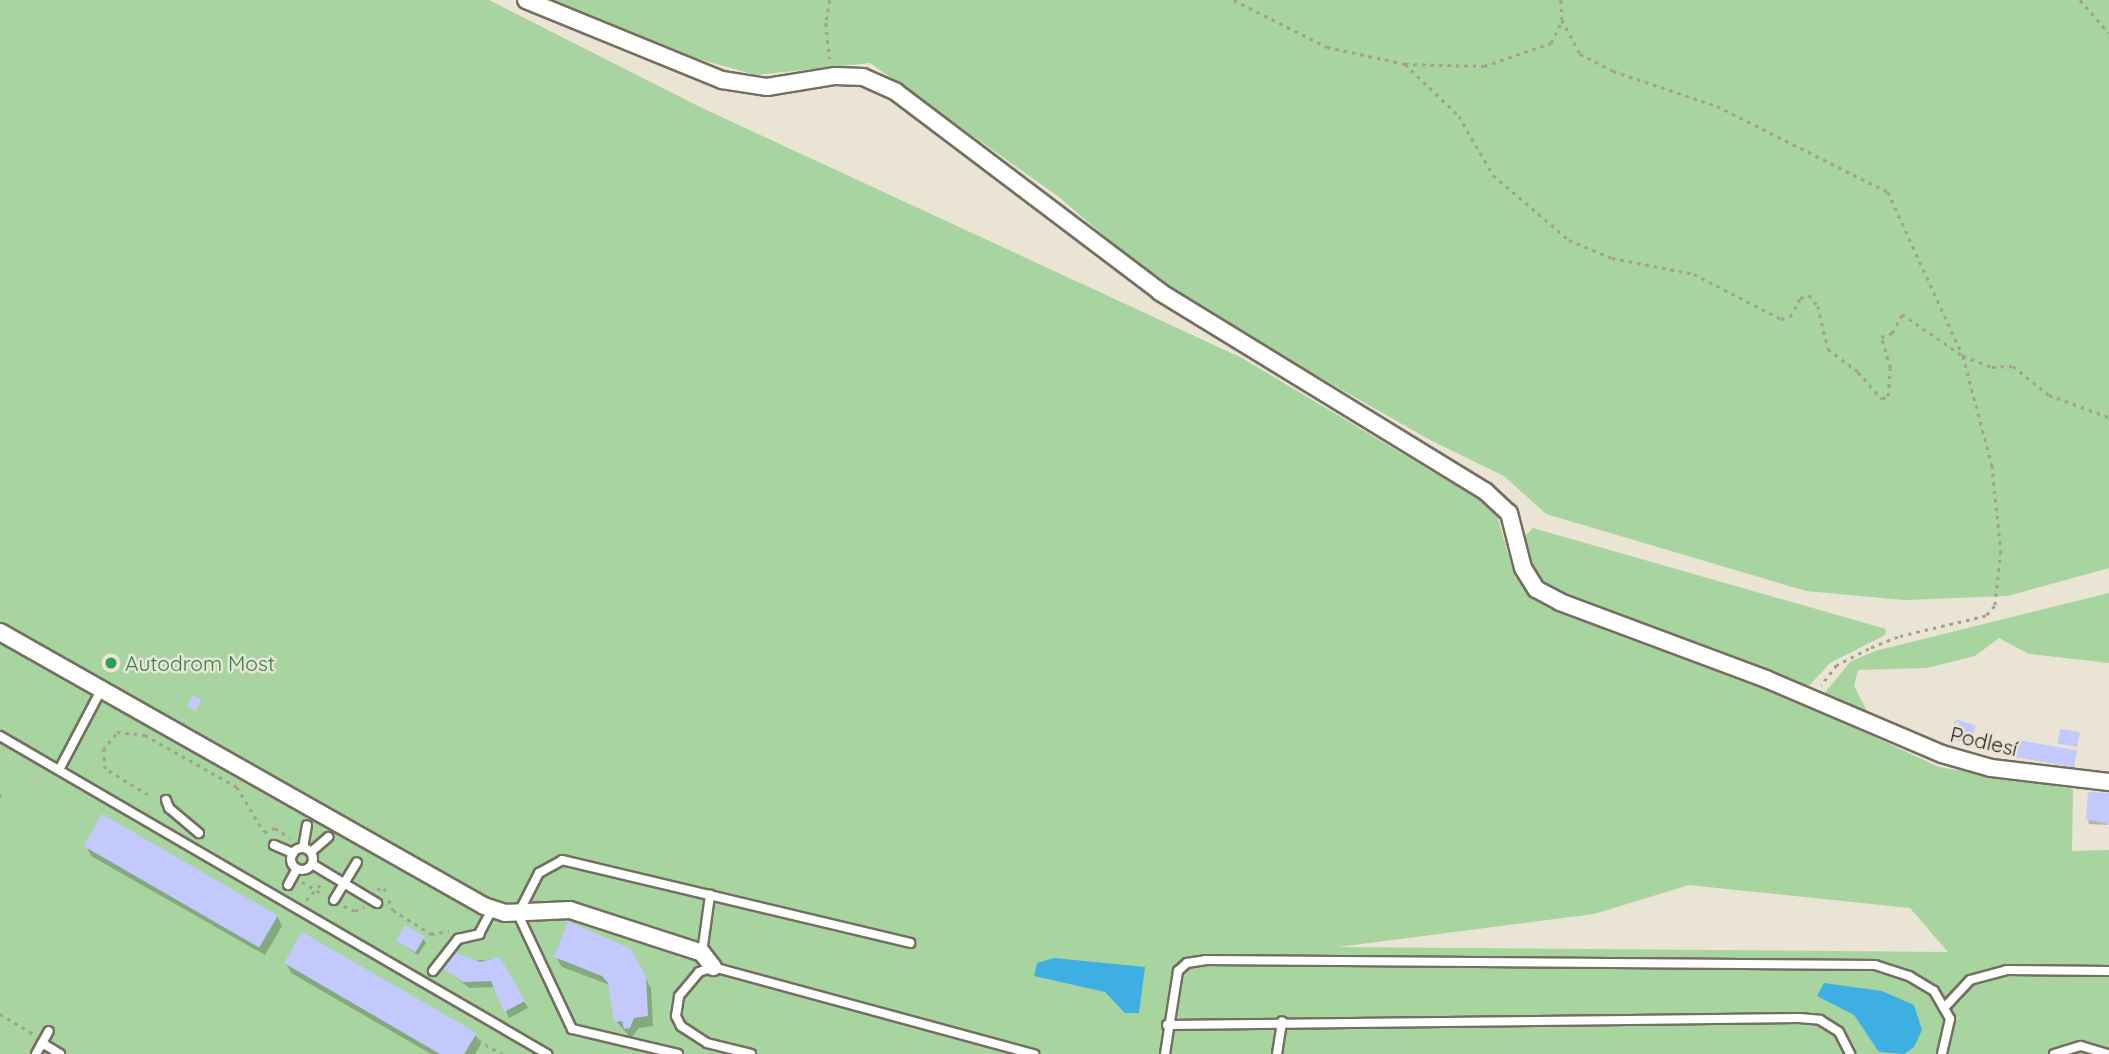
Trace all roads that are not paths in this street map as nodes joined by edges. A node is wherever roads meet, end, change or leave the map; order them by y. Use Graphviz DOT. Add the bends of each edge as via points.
graph roads {
  1 [pos="527,1"];
  2 [pos="0,632"];
  3 [pos="101,690"];
  4 [pos="0,736"];
  5 [pos="59,769"];
  6 [pos="2109,782"];
  7 [pos="166,800"];
  8 [pos="307,825"];
  9 [pos="199,833"];
  10 [pos="328,837"];
  11 [pos="274,845"];
  12 [pos="307,850"];
  13 [pos="293,853"];
  14 [pos="356,862"];
  15 [pos="312,864"];
  16 [pos="297,869"];
  17 [pos="345,883"];
  18 [pos="288,885"];
  19 [pos="710,895"];
  20 [pos="334,901"];
  21 [pos="377,903"];
  22 [pos="492,910"];
  23 [pos="518,914"];
  24 [pos="910,943"];
  25 [pos="702,953"];
  26 [pos="713,967"];
  27 [pos="433,971"];
  28 [pos="2109,971"];
  29 [pos="1944,1007"];
  30 [pos="1282,1021"];
  31 [pos="1167,1025"];
  32 [pos="49,1031"];
  33 [pos="43,1042"];
  34 [pos="2108,1053"];
  35 [pos="36,1054"];
  36 [pos="60,1054"];
  37 [pos="547,1054"];
  38 [pos="678,1054"];
  39 [pos="751,1054"];
  40 [pos="1034,1054"];
  41 [pos="1166,1054"];
  42 [pos="1277,1054"];
  43 [pos="1850,1054"];
  44 [pos="1942,1054"];
  45 [pos="2054,1054"];
  1 -- 6 [label="street, Podlesí" via="722,80 767,87 835,76 863,77 895,92 1160,292 1485,491 1509,513 1523,568 1536,589 1560,603 1942,754 1991,768"];
  2 -- 3 [label="street"];
  3 -- 5 [label="lane"];
  3 -- 22 [label="street"];
  4 -- 5 [label="lane"];
  5 -- 37 [label="lane"];
  7 -- 9 [label="lane" via="169,808"];
  8 -- 12 [label="lane"];
  10 -- 12 [label="lane"];
  11 -- 13 [label="lane"];
  12 -- 13 [label="lane"];
  12 -- 15 [label="lane"];
  13 -- 16 [label="lane" via="291,861"];
  14 -- 17 [label="lane"];
  15 -- 16 [label="lane"];
  15 -- 17 [label="lane"];
  16 -- 18 [label="lane"];
  17 -- 20 [label="lane"];
  17 -- 21 [label="lane"];
  19 -- 23 [label="lane" via="562,860 539,873"];
  19 -- 24 [label="lane"];
  19 -- 25 [label="lane"];
  22 -- 23 [label="street"];
  22 -- 27 [label="lane" via="479,934 458,939"];
  23 -- 25 [label="street" via="570,910"];
  23 -- 38 [label="lane" via="572,1029"];
  25 -- 26 [label="street"];
  26 -- 39 [label="lane" via="699,972 684,987 676,1017 692,1036"];
  26 -- 40 [label="lane"];
  28 -- 29 [label="lane" via="2007,970 1970,980"];
  29 -- 31 [label="lane" via="1934,990 1875,965 1205,960 1187,963 1178,971"];
  29 -- 44 [label="lane" via="1950,1019"];
  30 -- 31 [label="lane"];
  30 -- 42 [label="lane"];
  30 -- 43 [label="lane" via="1799,1018 1820,1020 1839,1032"];
  31 -- 41 [label="lane"];
  32 -- 33 [label="lane"];
  33 -- 35 [label="lane"];
  33 -- 36 [label="lane"];
  34 -- 45 [label="lane" via="2081,1046"];
}
